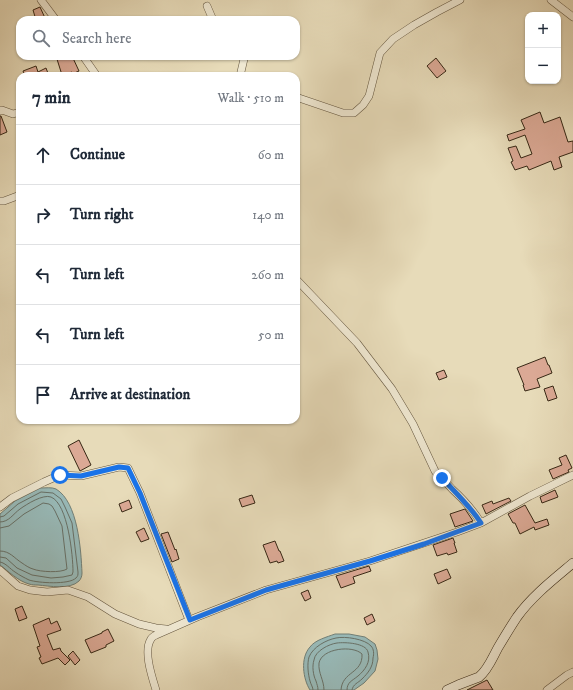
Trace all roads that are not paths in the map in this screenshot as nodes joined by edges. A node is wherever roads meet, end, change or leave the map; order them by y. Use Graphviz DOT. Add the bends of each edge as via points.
graph roads {
  1 [pos="41,0"];
  2 [pos="460,0"];
  3 [pos="551,0"];
  4 [pos="207,6"];
  5 [pos="53,16"];
  6 [pos="211,16"];
  7 [pos="573,17"];
  8 [pos="86,60"];
  9 [pos="244,60"];
  10 [pos="94,72"];
  11 [pos="241,72"];
  12 [pos="300,98"];
  13 [pos="0,111"];
  14 [pos="16,113"];
  15 [pos="16,196"];
  16 [pos="0,201"];
  17 [pos="300,283"];
  18 [pos="573,475"];
  19 [pos="0,507"];
  20 [pos="481,523"];
  21 [pos="573,563"];
  22 [pos="0,570"];
  23 [pos="190,620"];
  24 [pos="170,629"];
  25 [pos="573,672"];
  26 [pos="156,690"];
  27 [pos="447,690"];
  28 [pos="548,690"];
  1 -- 5 [label="street"];
  2 -- 12 [label="street" via="393,39 380,54 369,96 363,106 354,113 343,113"];
  3 -- 7 [label="street"];
  4 -- 6 [label="street"];
  8 -- 10 [label="street"];
  9 -- 11 [label="street"];
  13 -- 14 [label="street"];
  15 -- 16 [label="street"];
  17 -- 20 [label="street" via="357,343 392,389 413,424 438,475 461,497"];
  18 -- 20 [label="street"];
  19 -- 23 [label="street" via="12,498 60,475 81,476 119,467 128,468"];
  20 -- 23 [label="street" via="370,561 266,590"];
  21 -- 27 [label="street" via="528,604 481,675"];
  22 -- 24 [label="street" via="18,586 47,592 68,590 88,597 115,614 140,624"];
  23 -- 24 [label="street"];
  24 -- 26 [label="street" via="156,635 151,640 148,650"];
  25 -- 28 [label="street"];
}
